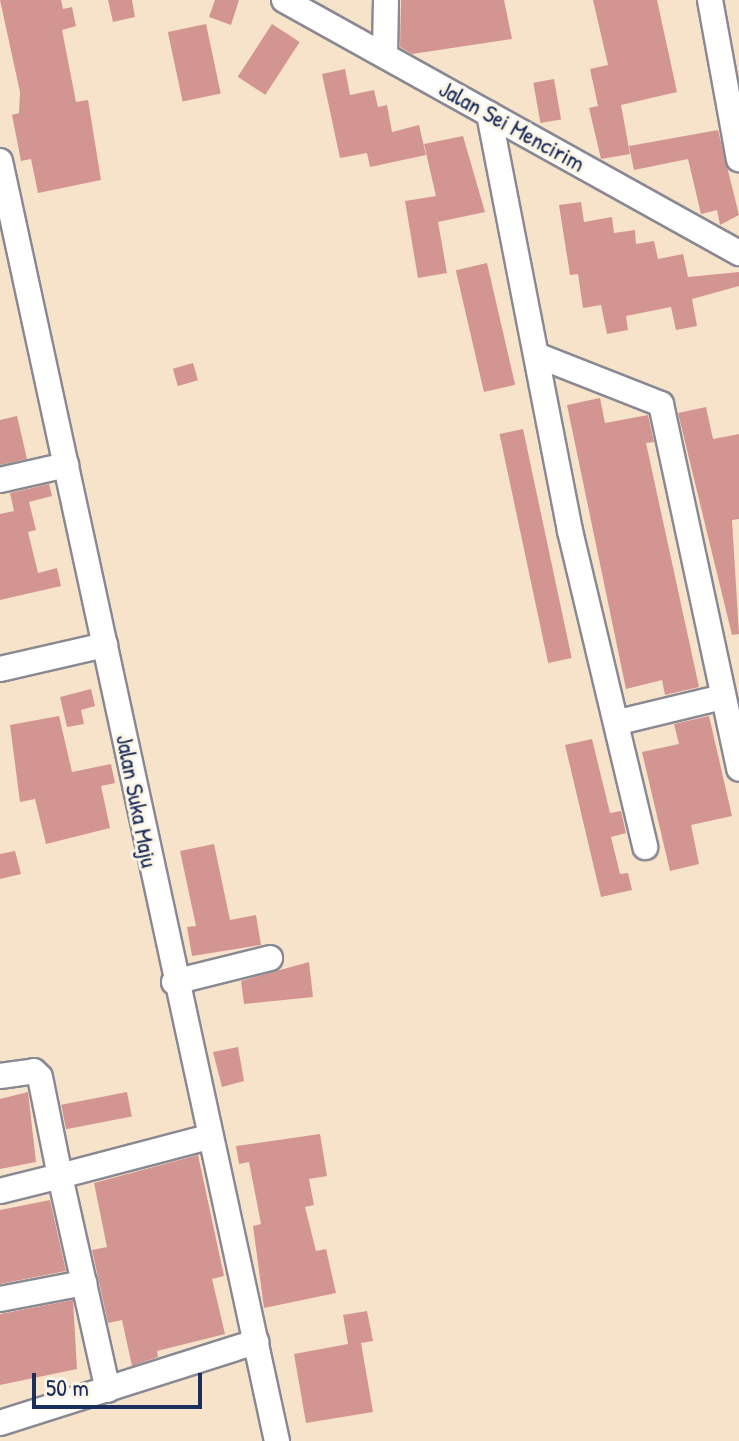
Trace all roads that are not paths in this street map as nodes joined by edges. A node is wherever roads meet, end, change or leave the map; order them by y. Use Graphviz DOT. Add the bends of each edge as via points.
graph roads {
  1 [pos="284,0"];
  2 [pos="386,0"];
  3 [pos="710,0"];
  4 [pos="727,31"];
  5 [pos="385,56"];
  6 [pos="489,114"];
  7 [pos="739,159"];
  8 [pos="0,161"];
  9 [pos="739,253"];
  10 [pos="539,356"];
  11 [pos="66,465"];
  12 [pos="0,480"];
  13 [pos="105,645"];
  14 [pos="0,669"];
  15 [pos="722,697"];
  16 [pos="619,722"];
  17 [pos="739,769"];
  18 [pos="645,847"];
  19 [pos="270,958"];
  20 [pos="174,982"];
  21 [pos="0,1076"];
  22 [pos="209,1137"];
  23 [pos="60,1176"];
  24 [pos="0,1191"];
  25 [pos="84,1283"];
  26 [pos="0,1299"];
  27 [pos="256,1342"];
  28 [pos="108,1390"];
  29 [pos="0,1423"];
  30 [pos="277,1441"];
  1 -- 5 [label="street, Jalan Sei Mencirim"];
  2 -- 5 [label="street"];
  3 -- 4 [label="street"];
  4 -- 7 [label="street"];
  5 -- 6 [label="street, Jalan Sei Mencirim"];
  6 -- 9 [label="street, Jalan Sei Mencirim"];
  6 -- 10 [label="street"];
  8 -- 11 [label="street, Jalan Suka Maju"];
  10 -- 15 [label="street" via="661,404"];
  10 -- 16 [label="street" via="570,531"];
  11 -- 12 [label="street"];
  11 -- 13 [label="street, Jalan Suka Maju"];
  13 -- 14 [label="street"];
  13 -- 20 [label="street, Jalan Suka Maju"];
  15 -- 16 [label="street"];
  15 -- 17 [label="street"];
  16 -- 18 [label="street"];
  19 -- 20 [label="street"];
  20 -- 22 [label="street, Jalan Suka Maju"];
  21 -- 23 [label="street" via="34,1071 40,1077"];
  22 -- 23 [label="street"];
  22 -- 27 [label="street, Jalan Suka Maju"];
  23 -- 24 [label="street"];
  23 -- 25 [label="street"];
  25 -- 26 [label="street"];
  25 -- 28 [label="street"];
  27 -- 28 [label="street"];
  27 -- 30 [label="street, Jalan Suka Maju"];
  28 -- 29 [label="street"];
}
